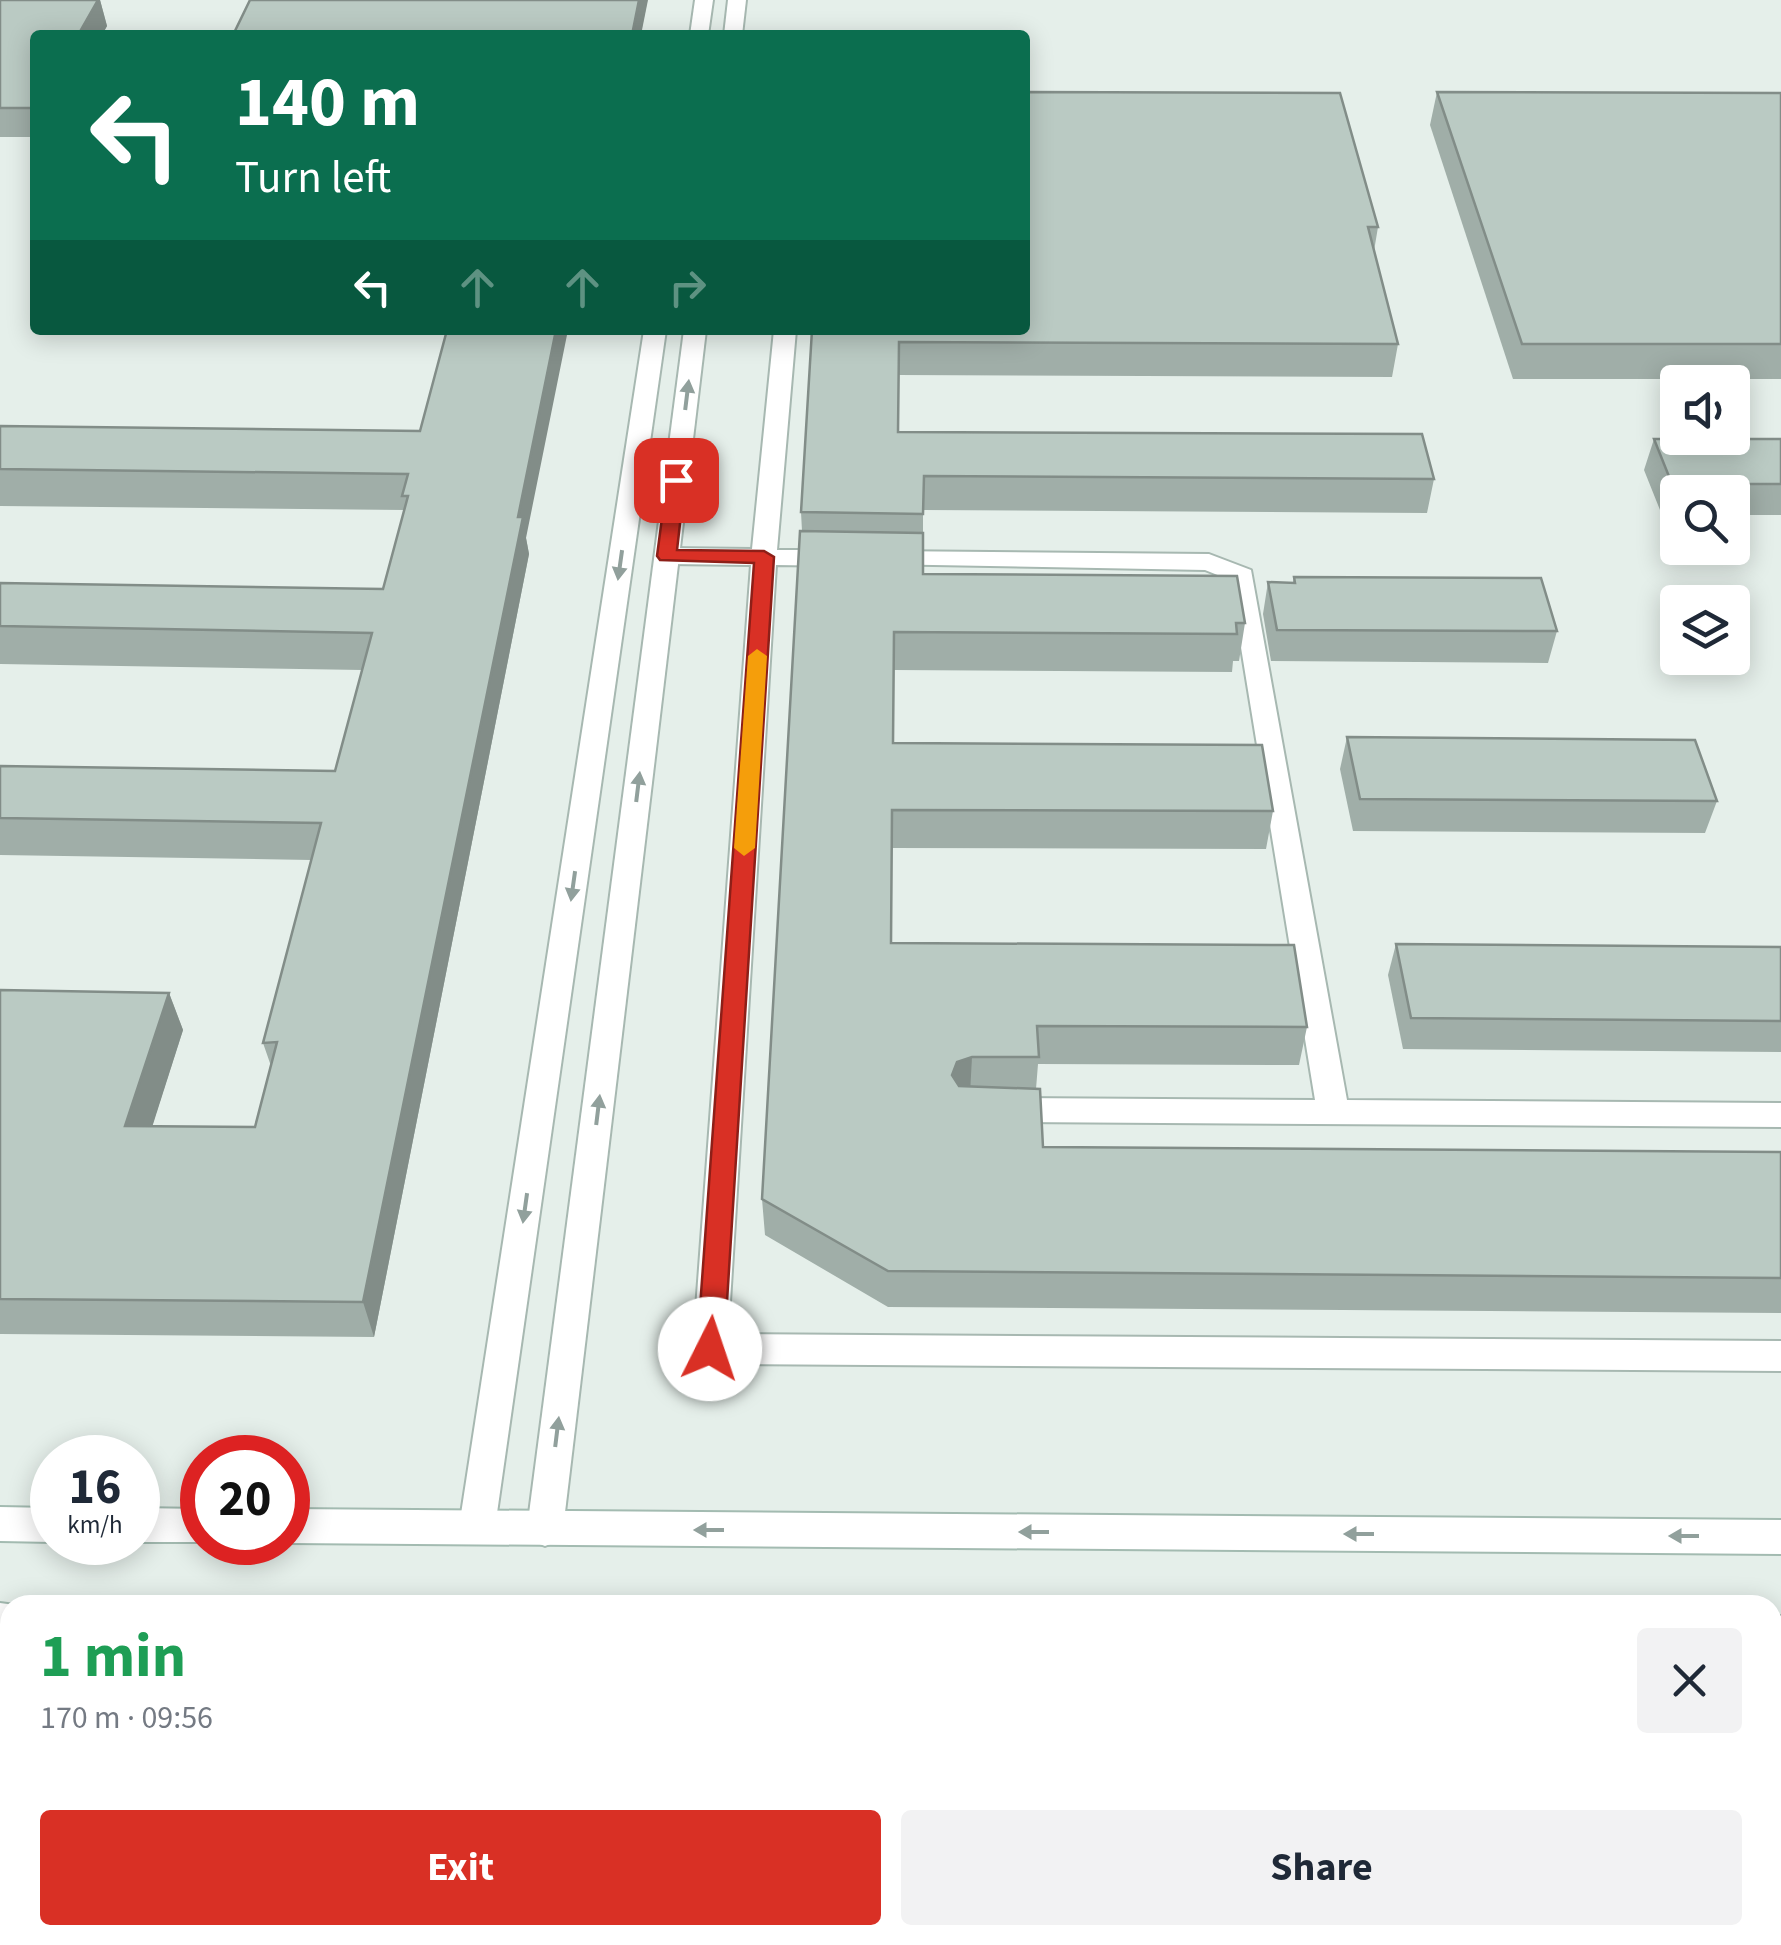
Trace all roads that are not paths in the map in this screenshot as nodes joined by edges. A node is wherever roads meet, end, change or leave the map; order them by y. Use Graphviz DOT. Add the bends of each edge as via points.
graph roads {
  1 [pos="704,0"];
  2 [pos="737,0"];
  3 [pos="700,30"];
  4 [pos="734,30"];
  5 [pos="654,335"];
  6 [pos="695,335"];
  7 [pos="785,335"];
  8 [pos="667,556"];
  9 [pos="764,557"];
  10 [pos="970,1110"];
  11 [pos="1333,1112"];
  12 [pos="1781,1116"];
  13 [pos="1781,1356"];
  14 [pos="0,1524"];
  15 [pos="30,1525"];
  16 [pos="310,1526"];
  17 [pos="477,1528"];
  18 [pos="545,1529"];
  19 [pos="1781,1537"];
  1 -- 3 [label="street"];
  2 -- 4 [label="street"];
  5 -- 17 [label="street, one-way"];
  8 -- 6 [label="street, one-way"];
  7 -- 9 [label="street"];
  8 -- 9 [label="street"];
  18 -- 8 [label="street, one-way"];
  9 -- 11 [label="street" via="1209,562 1242,576"];
  9 -- 13 [label="street" via="710,1349"];
  10 -- 11 [label="street"];
  11 -- 12 [label="street"];
  14 -- 15 [label="street"];
  16 -- 17 [label="street"];
  17 -- 18 [label="street"];
  19 -- 18 [label="street, one-way"];
}
